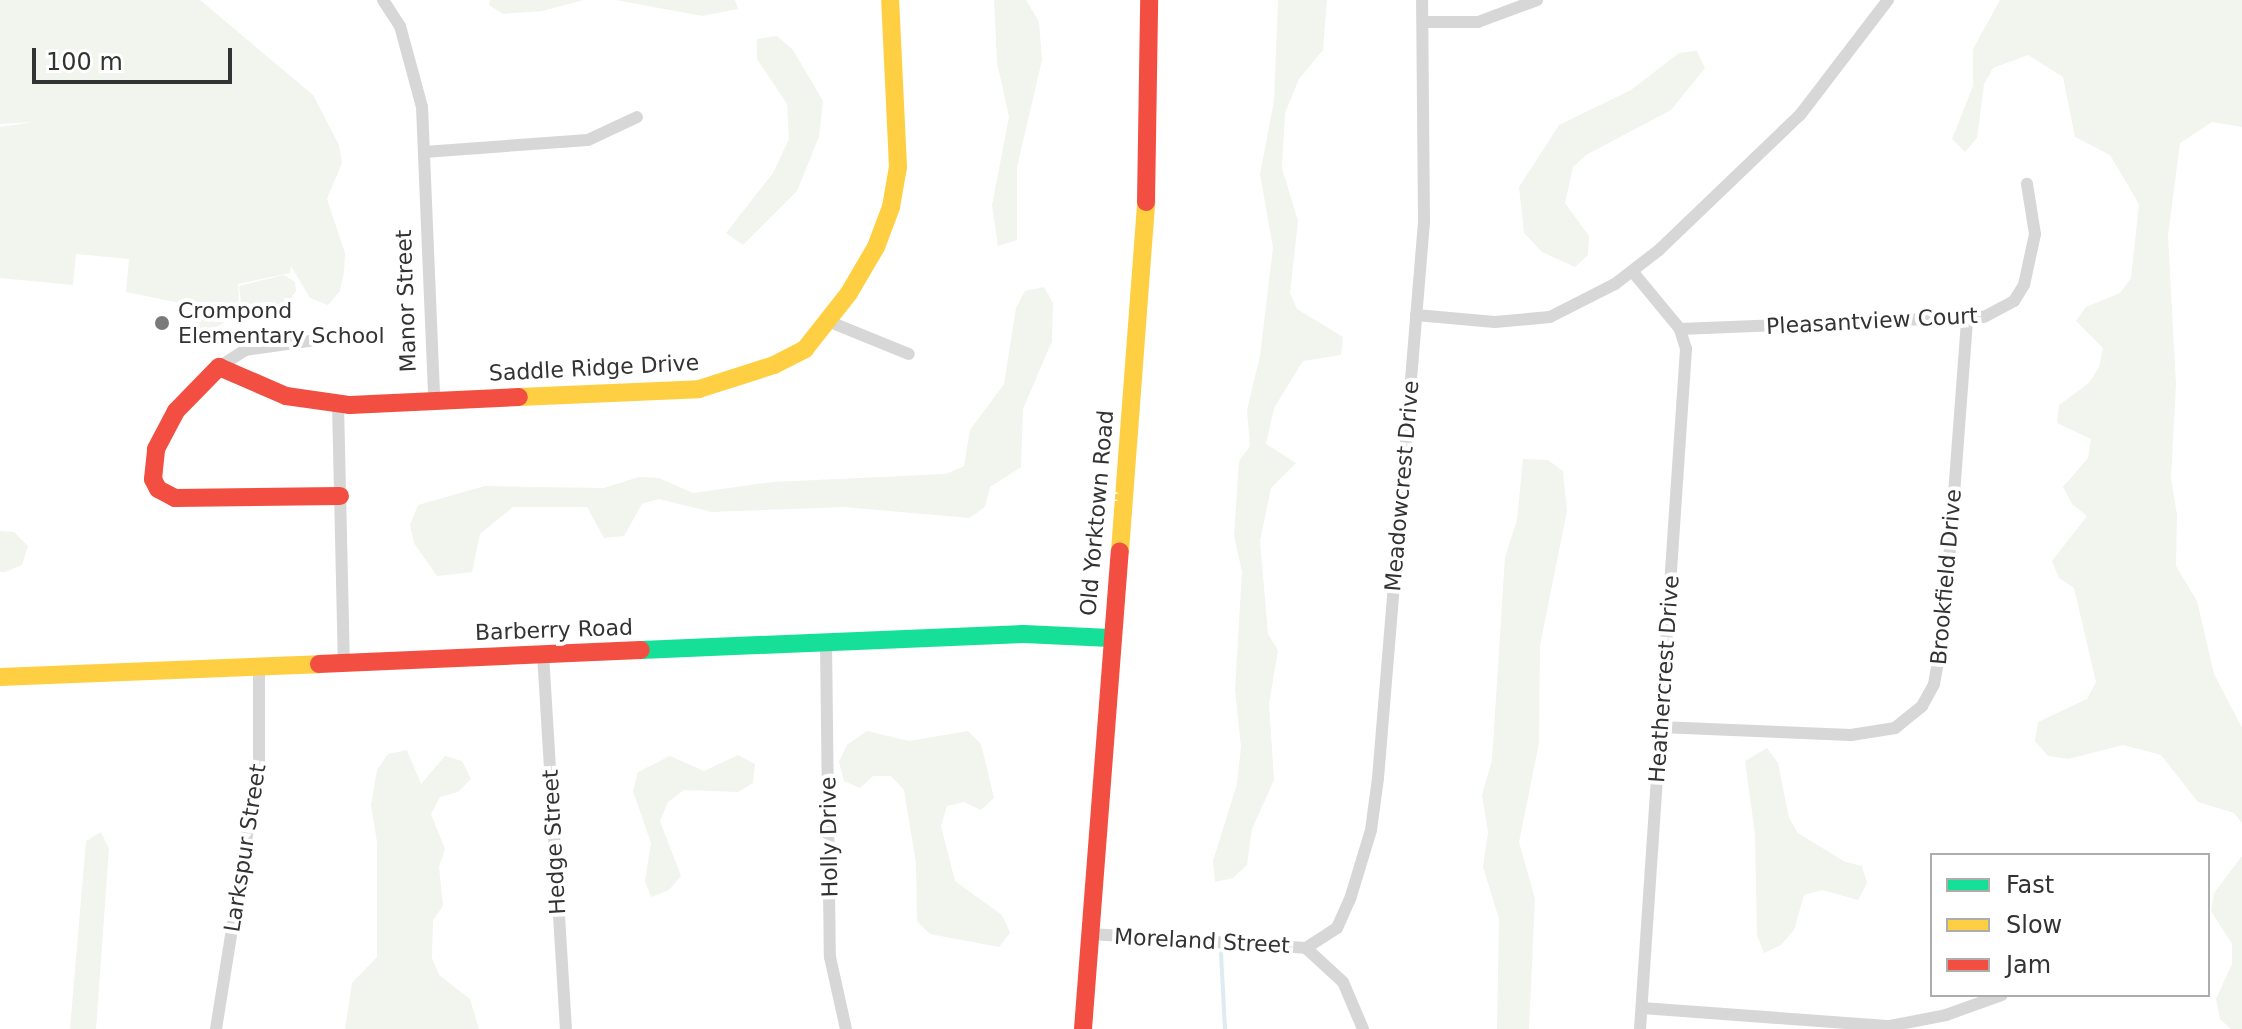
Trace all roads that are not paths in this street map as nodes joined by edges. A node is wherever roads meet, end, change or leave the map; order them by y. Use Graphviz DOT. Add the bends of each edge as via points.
graph roads {
  1 [pos="383,0"];
  2 [pos="890,0"];
  3 [pos="1149,0"];
  4 [pos="1422,0"];
  5 [pos="1537,0"];
  6 [pos="1888,0"];
  7 [pos="1423,22"];
  8 [pos="637,117"];
  9 [pos="424,152"];
  10 [pos="2027,184"];
  11 [pos="1632,271"];
  12 [pos="1416,315"];
  13 [pos="1967,318"];
  14 [pos="830,322"];
  15 [pos="1680,329"];
  16 [pos="310,341"];
  17 [pos="909,354"];
  18 [pos="219,367"];
  19 [pos="434,399"];
  20 [pos="338,404"];
  21 [pos="340,496"];
  22 [pos="1110,638"];
  23 [pos="826,643"];
  24 [pos="543,654"];
  25 [pos="344,662"];
  26 [pos="259,666"];
  27 [pos="0,677"];
  28 [pos="1660,727"];
  29 [pos="1091,934"];
  30 [pos="1306,948"];
  31 [pos="1996,997"];
  32 [pos="1642,1008"];
  33 [pos="1880,1027"];
  34 [pos="216,1029"];
  35 [pos="566,1029"];
  36 [pos="846,1029"];
  37 [pos="1083,1029"];
  38 [pos="1363,1029"];
  39 [pos="1640,1029"];
  1 -- 9 [label="street, Manor Street" via="400,26 416,76"];
  2 -- 14 [label="street, Saddle Ridge Drive" via="898,155 891,207 876,247"];
  3 -- 22 [label="street, Old Yorktown Road" via="1151,122 1143,263"];
  4 -- 7 [label="street, Meadowcrest Drive"];
  5 -- 7 [label="street" via="1478,22"];
  6 -- 11 [label="street" via="1800,115"];
  7 -- 12 [label="street, Meadowcrest Drive" via="1425,207"];
  8 -- 9 [label="street" via="588,140"];
  9 -- 19 [label="street, Manor Street"];
  10 -- 13 [label="street, Pleasantview Court" via="2035,234 2024,285 2001,310"];
  11 -- 12 [label="street" via="1550,317 1495,322"];
  11 -- 15 [label="street"];
  12 -- 30 [label="street, Meadowcrest Drive" via="1371,830 1337,928"];
  13 -- 15 [label="street, Pleasantview Court"];
  13 -- 28 [label="street, Brookfield Drive" via="1944,627 1934,684 1922,706 1895,728 1851,735"];
  14 -- 17 [label="street"];
  14 -- 19 [label="street, Saddle Ridge Drive" via="805,349 774,365 699,389"];
  15 -- 28 [label="street, Heathercrest Drive" via="1686,349"];
  16 -- 18 [label="street" via="245,350"];
  18 -- 20 [label="street, Manor Street" via="286,396"];
  18 -- 21 [label="street" via="176,411 156,449 158,489 175,498"];
  19 -- 20 [label="street, Manor Street"];
  20 -- 21 [label="street"];
  21 -- 25 [label="street"];
  22 -- 23 [label="street, Barberry Road" via="1024,634"];
  22 -- 29 [label="street, Old Yorktown Road"];
  23 -- 24 [label="street, Barberry Road"];
  23 -- 36 [label="street, Holly Drive" via="830,957"];
  24 -- 25 [label="street, Barberry Road"];
  24 -- 35 [label="street, Hedge Street"];
  25 -- 26 [label="street, Barberry Road"];
  26 -- 27 [label="street, Barberry Road"];
  26 -- 34 [label="street, Larkspur Street" via="259,760"];
  28 -- 32 [label="street, Heathercrest Drive"];
  29 -- 30 [label="street, Moreland Street"];
  29 -- 37 [label="street, Old Yorktown Road"];
  30 -- 38 [label="street, Moreland Street" via="1343,982"];
  31 -- 33 [label="street" via="1946,1015"];
  32 -- 33 [label="street"];
  32 -- 39 [label="street, Heathercrest Drive"];
}
